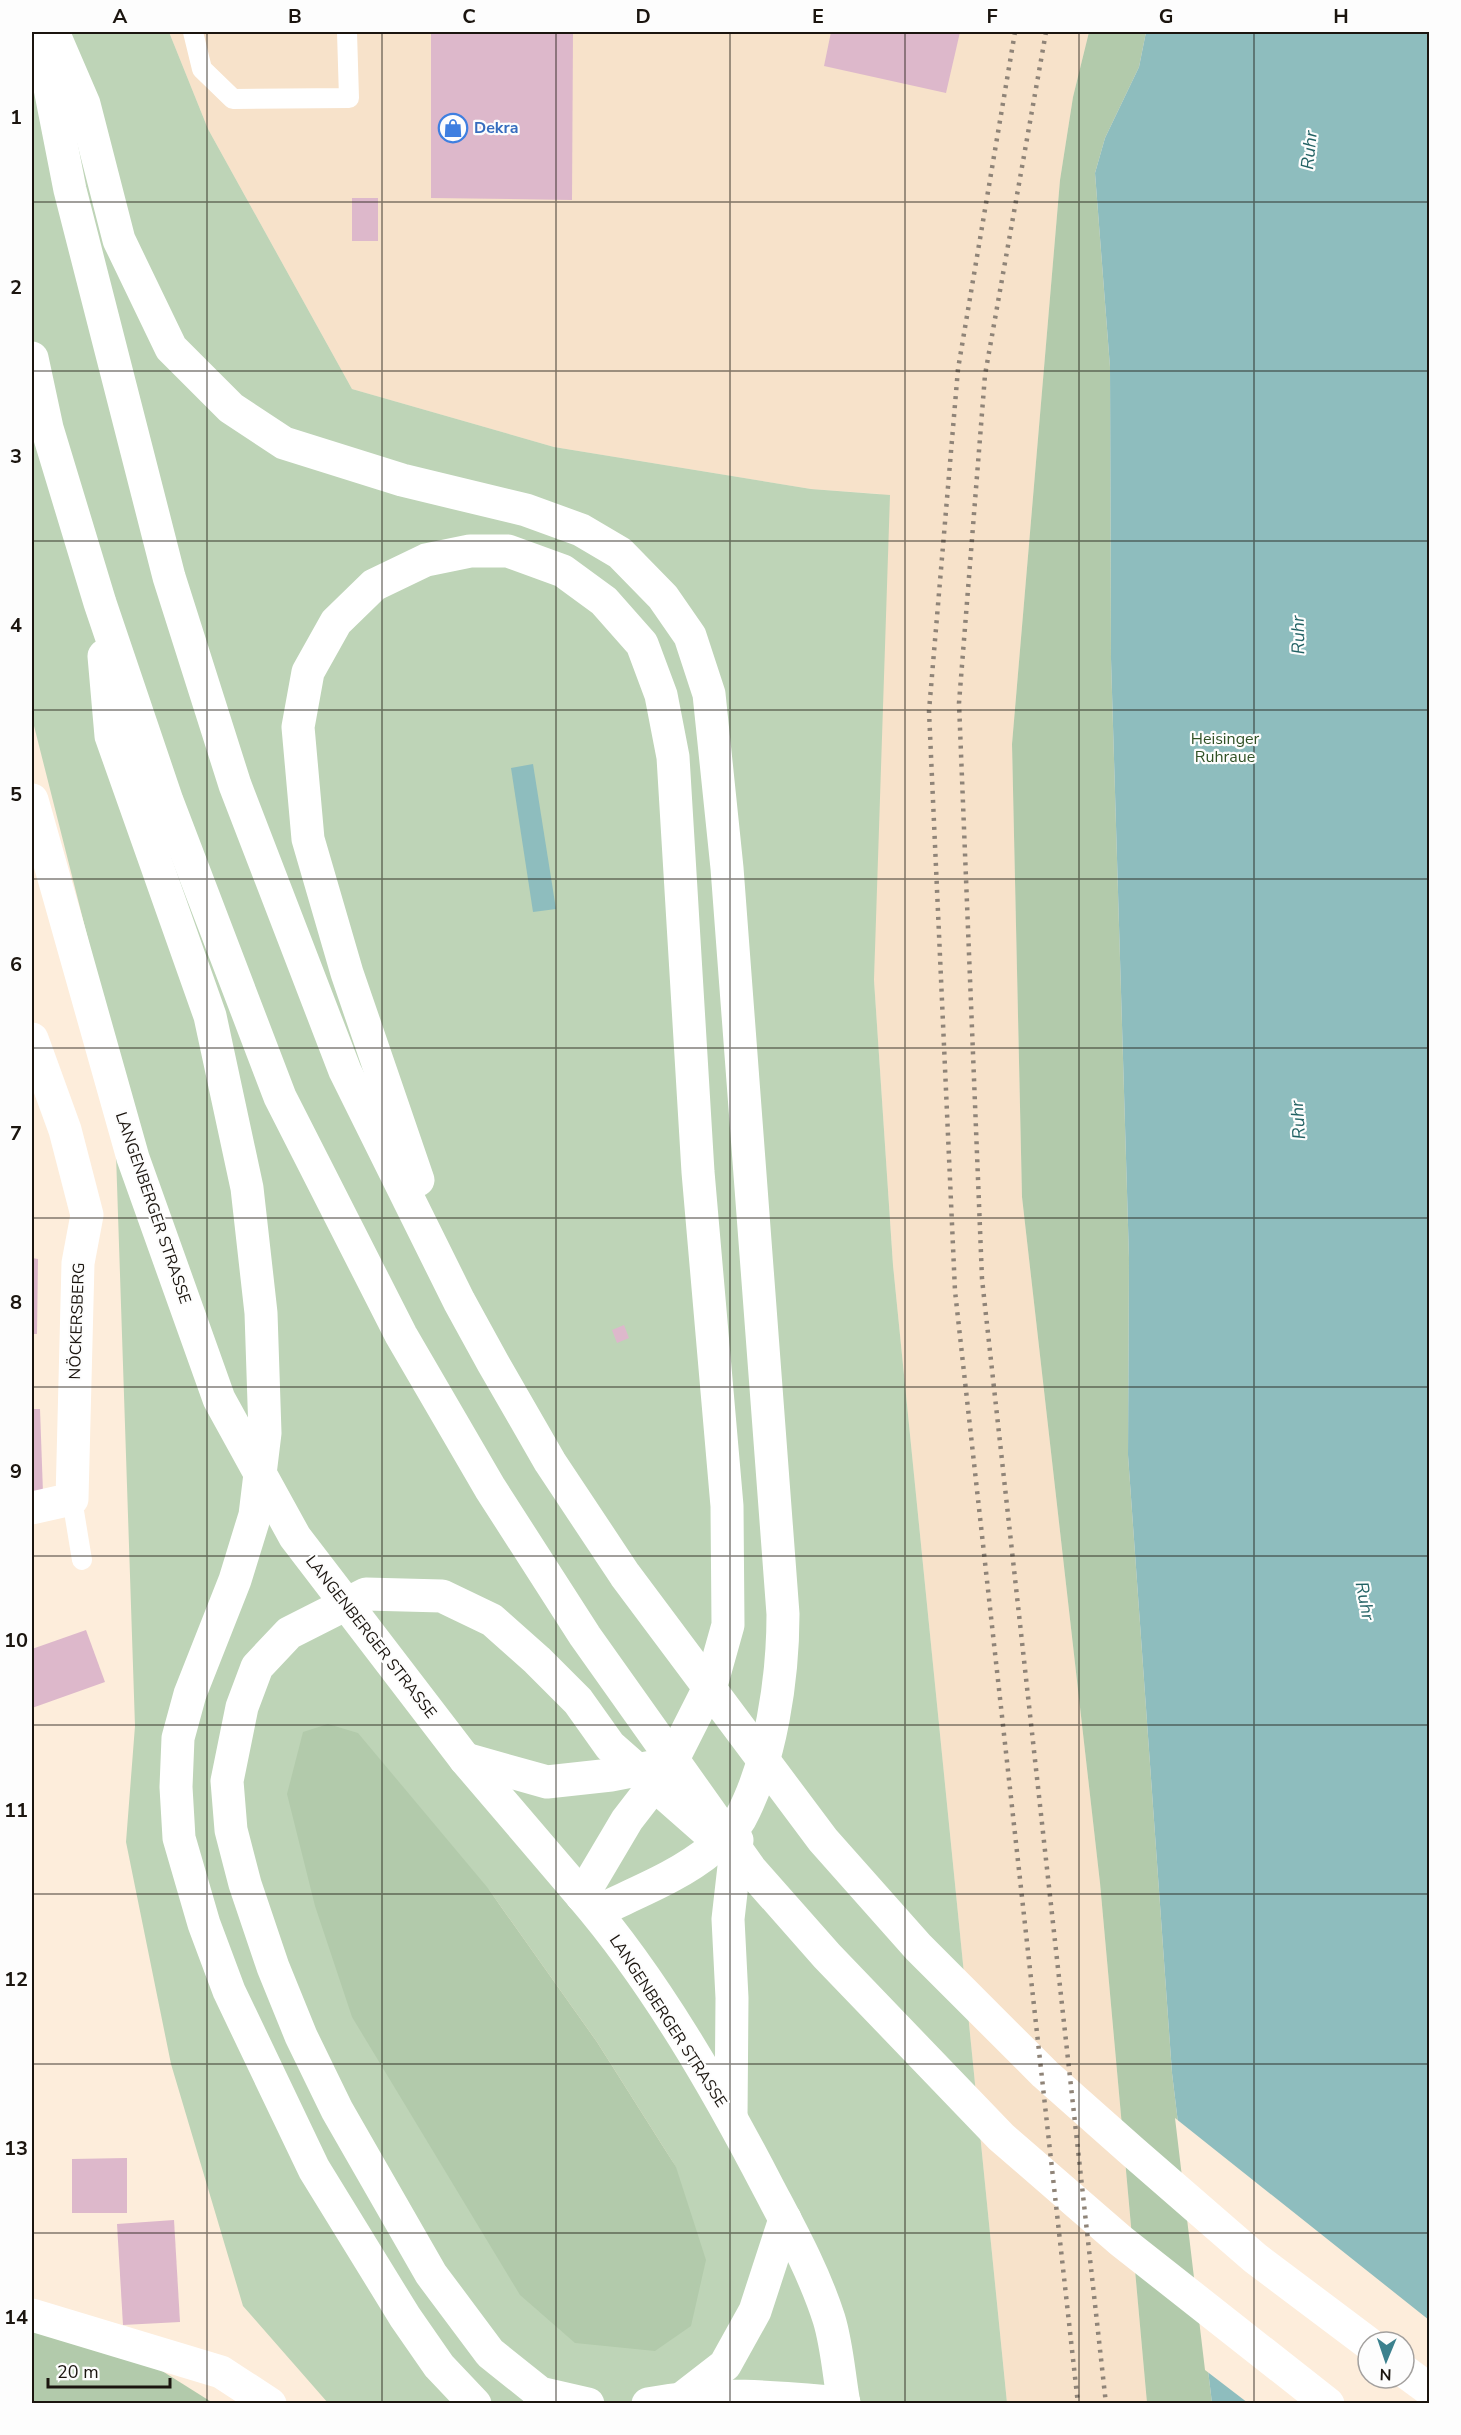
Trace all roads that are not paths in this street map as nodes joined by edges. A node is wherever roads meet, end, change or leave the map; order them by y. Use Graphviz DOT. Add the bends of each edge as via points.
graph roads {
  1 [pos="39,32"];
  2 [pos="53,32"];
  3 [pos="193,32"];
  4 [pos="347,32"];
  5 [pos="32,358"];
  6 [pos="100,603"];
  7 [pos="32,800"];
  8 [pos="32,1039"];
  9 [pos="459,1301"];
  10 [pos="72,1499"];
  11 [pos="32,1508"];
  12 [pos="82,1560"];
  13 [pos="465,1759"];
  14 [pos="671,1763"];
  15 [pos="739,1820"];
  16 [pos="752,1870"];
  17 [pos="589,1904"];
  18 [pos="731,2117"];
  19 [pos="785,2219"];
  20 [pos="32,2315"];
  21 [pos="1356,2334"];
  22 [pos="1416,2380"];
  23 [pos="1430,2390"];
  24 [pos="685,2396"];
  25 [pos="270,2403"];
  26 [pos="475,2403"];
  27 [pos="588,2403"];
  28 [pos="648,2403"];
  29 [pos="844,2403"];
  30 [pos="1328,2403"];
  1 -- 9 [label="main road" via="70,190 169,577 235,785 345,1071"];
  2 -- 15 [label="main road" via="84,104 119,240 171,348 231,408 284,443 402,480 526,510 581,531 620,553 663,597 690,636 709,694 727,868 783,1614 783,1661 773,1718 762,1762"];
  3 -- 4 [label="lane" via="202,69 233,99 350,98"];
  5 -- 6 [label="main road" via="47,428"];
  6 -- 16 [label="main road" via="167,801 280,1097 401,1335 490,1488 585,1636"];
  6 -- 26 [label="main road" via="111,735 210,1016 247,1188 261,1313 265,1433 255,1515 235,1580 190,1694 178,1738 179,1838 204,1924 230,1991 314,2169 405,2317 440,2366"];
  7 -- 13 [label="main road, LANGENBERGER STRASSE" via="133,1158 219,1400 295,1537"];
  8 -- 10 [label="main road, NÖCKERSBERG" via="65,1130 87,1215 78,1263"];
  9 -- 14 [label="main road" via="347,973 308,839 298,727 308,672 336,622 374,585 426,560 470,551 508,552 563,571 604,601 642,644 661,695 673,757 698,1172 727,1506 728,1625 712,1682"];
  9 -- 21 [label="main road" via="550,1462 625,1575 823,1840 918,1947 1045,2074 1255,2258"];
  10 -- 11 [label="main road"];
  10 -- 12 [label="lane"];
  13 -- 14 [label="main road" via="547,1782"];
  13 -- 17 [label="main road, LANGENBERGER STRASSE"];
  14 -- 17 [label="main road" via="627,1820"];
  15 -- 17 [label="main road" via="711,1849 675,1874"];
  15 -- 18 [label="main road" via="728,1919"];
  16 -- 27 [label="main road" via="610,1746 578,1701 492,1620 442,1596 366,1594 289,1634 257,1667 242,1707 227,1781 231,1830 273,1967 337,2110 431,2274 490,2353 540,2393"];
  16 -- 30 [label="main road" via="827,1956 1001,2137 1121,2241"];
  17 -- 18 [label="main road, LANGENBERGER STRASSE" via="645,1980"];
  18 -- 19 [label="main road, LANGENBERGER STRASSE"];
  19 -- 24 [label="main road" via="755,2311 725,2366"];
  19 -- 29 [label="main road, LANGENBERGER STRASSE" via="829,2319"];
  20 -- 25 [label="main road" via="221,2372"];
  22 -- 23 [label="main road"];
  24 -- 28 [label="main road"];
  24 -- 29 [label="main road" via="761,2395"];
}
